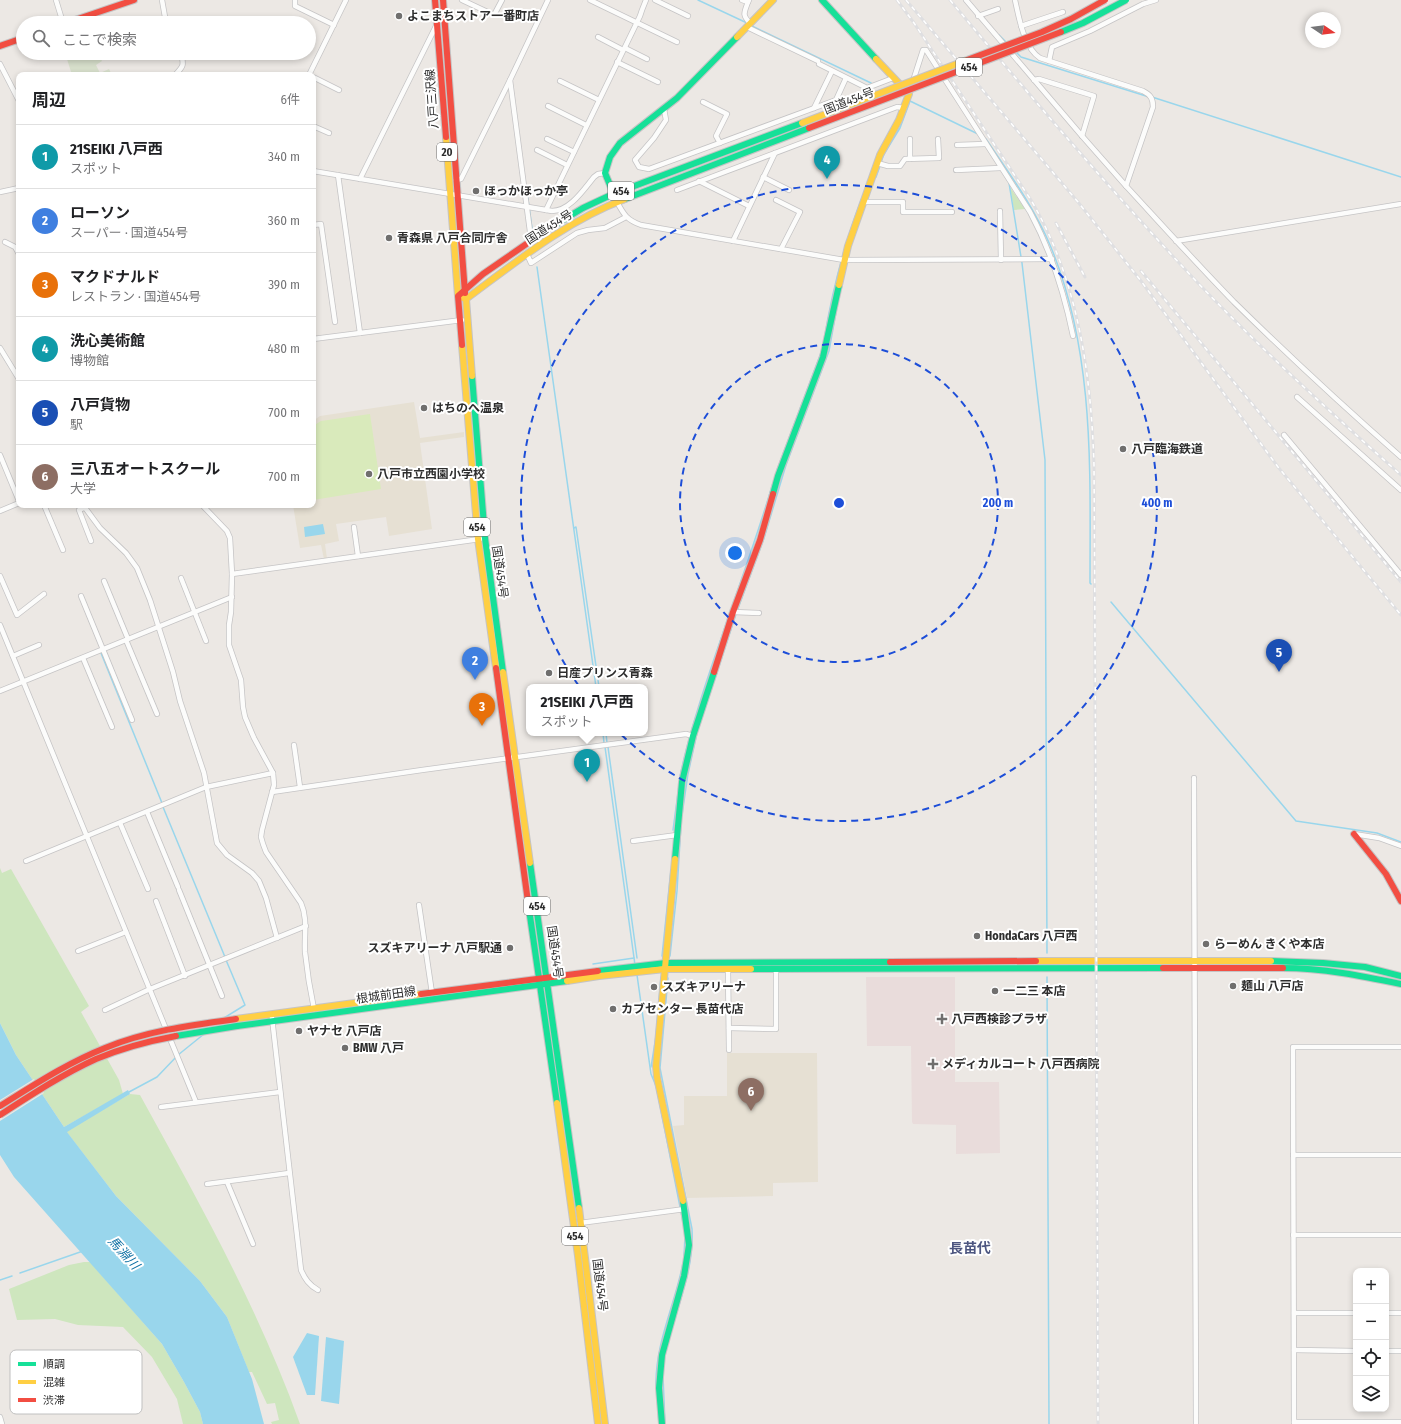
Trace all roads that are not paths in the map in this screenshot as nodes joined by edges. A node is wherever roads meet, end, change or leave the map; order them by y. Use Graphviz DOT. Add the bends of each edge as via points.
graph roads {
  1 [pos="56,0"];
  2 [pos="134,0"];
  3 [pos="162,0"];
  4 [pos="295,0"];
  5 [pos="346,0"];
  6 [pos="435,0"];
  7 [pos="443,0"];
  8 [pos="462,0"];
  9 [pos="502,0"];
  10 [pos="548,0"];
  11 [pos="590,0"];
  12 [pos="646,0"];
  13 [pos="655,0"];
  14 [pos="742,0"];
  15 [pos="773,0"];
  16 [pos="822,0"];
  17 [pos="966,0"];
  18 [pos="1015,0"];
  19 [pos="1105,0"];
  20 [pos="1126,0"];
  21 [pos="1156,0"];
  22 [pos="748,1"];
  23 [pos="998,9"];
  24 [pos="1063,12"];
  25 [pos="60,16"];
  26 [pos="87,16"];
  27 [pos="165,16"];
  28 [pos="688,16"];
  29 [pos="978,16"];
  30 [pos="437,23"];
  31 [pos="637,23"];
  32 [pos="334,24"];
  33 [pos="748,25"];
  34 [pos="1021,26"];
  35 [pos="598,37"];
  36 [pos="16,40"];
  37 [pos="677,42"];
  38 [pos="0,46"];
  39 [pos="624,49"];
  40 [pos="648,59"];
  41 [pos="182,60"];
  42 [pos="1049,61"];
  43 [pos="617,62"];
  44 [pos="0,64"];
  45 [pos="832,71"];
  46 [pos="178,72"];
  47 [pos="310,72"];
  48 [pos="316,78"];
  49 [pos="846,78"];
  50 [pos="893,78"];
  51 [pos="510,80"];
  52 [pos="1034,80"];
  53 [pos="560,81"];
  54 [pos="658,82"];
  55 [pos="339,90"];
  56 [pos="909,94"];
  57 [pos="16,95"];
  58 [pos="599,100"];
  59 [pos="703,102"];
  60 [pos="548,106"];
  61 [pos="814,108"];
  62 [pos="904,108"];
  63 [pos="664,109"];
  64 [pos="586,125"];
  65 [pos="316,127"];
  66 [pos="329,133"];
  67 [pos="1082,136"];
  68 [pos="547,139"];
  69 [pos="910,139"];
  70 [pos="938,139"];
  71 [pos="720,143"];
  72 [pos="985,144"];
  73 [pos="957,146"];
  74 [pos="537,150"];
  75 [pos="574,152"];
  76 [pos="775,153"];
  77 [pos="910,159"];
  78 [pos="877,163"];
  79 [pos="567,165"];
  80 [pos="1000,168"];
  81 [pos="956,170"];
  82 [pos="316,171"];
  83 [pos="605,173"];
  84 [pos="338,175"];
  85 [pos="763,177"];
  86 [pos="360,178"];
  87 [pos="456,180"];
  88 [pos="699,181"];
  89 [pos="1126,186"];
  90 [pos="16,189"];
  91 [pos="677,190"];
  92 [pos="789,190"];
  93 [pos="0,192"];
  94 [pos="450,193"];
  95 [pos="613,194"];
  96 [pos="458,195"];
  97 [pos="776,200"];
  98 [pos="617,202"];
  99 [pos="864,202"];
  100 [pos="1401,204"];
  101 [pos="526,206"];
  102 [pos="749,206"];
  103 [pos="546,210"];
  104 [pos="1000,211"];
  105 [pos="952,212"];
  106 [pos="626,217"];
  107 [pos="316,225"];
  108 [pos="531,239"];
  109 [pos="733,241"];
  110 [pos="1176,241"];
  111 [pos="5,242"];
  112 [pos="16,249"];
  113 [pos="781,249"];
  114 [pos="527,254"];
  115 [pos="844,260"];
  116 [pos="1001,260"];
  117 [pos="1052,260"];
  118 [pos="465,289"];
  119 [pos="458,296"];
  120 [pos="466,299"];
  121 [pos="460,320"];
  122 [pos="468,320"];
  123 [pos="335,322"];
  124 [pos="360,333"];
  125 [pos="1073,336"];
  126 [pos="316,339"];
  127 [pos="0,348"];
  128 [pos="16,371"];
  129 [pos="1297,397"];
  130 [pos="1284,435"];
  131 [pos="0,455"];
  132 [pos="1401,457"];
  133 [pos="1401,490"];
  134 [pos="16,495"];
  135 [pos="16,503"];
  136 [pos="45,508"];
  137 [pos="82,508"];
  138 [pos="85,508"];
  139 [pos="205,508"];
  140 [pos="0,511"];
  141 [pos="354,527"];
  142 [pos="485,538"];
  143 [pos="478,539"];
  144 [pos="91,541"];
  145 [pos="63,550"];
  146 [pos="358,556"];
  147 [pos="232,574"];
  148 [pos="1401,575"];
  149 [pos="0,576"];
  150 [pos="181,578"];
  151 [pos="104,581"];
  152 [pos="44,594"];
  153 [pos="81,596"];
  154 [pos="232,597"];
  155 [pos="194,612"];
  156 [pos="733,612"];
  157 [pos="759,613"];
  158 [pos="0,625"];
  159 [pos="158,627"];
  160 [pos="127,639"];
  161 [pos="206,641"];
  162 [pos="39,645"];
  163 [pos="103,649"];
  164 [pos="13,656"];
  165 [pos="82,658"];
  166 [pos="23,682"];
  167 [pos="0,691"];
  168 [pos="158,714"];
  169 [pos="132,720"];
  170 [pos="112,727"];
  171 [pos="693,736"];
  172 [pos="294,745"];
  173 [pos="515,757"];
  174 [pos="508,758"];
  175 [pos="273,773"];
  176 [pos="1194,778"];
  177 [pos="206,787"];
  178 [pos="300,787"];
  179 [pos="272,792"];
  180 [pos="147,812"];
  181 [pos="120,823"];
  182 [pos="1354,834"];
  183 [pos="677,835"];
  184 [pos="87,836"];
  185 [pos="633,841"];
  186 [pos="1401,846"];
  187 [pos="26,861"];
  188 [pos="148,889"];
  189 [pos="156,900"];
  190 [pos="1401,901"];
  191 [pos="419,906"];
  192 [pos="306,926"];
  193 [pos="126,932"];
  194 [pos="277,938"];
  195 [pos="78,951"];
  196 [pos="1195,965"];
  197 [pos="210,966"];
  198 [pos="666,966"];
  199 [pos="728,970"];
  200 [pos="776,970"];
  201 [pos="185,976"];
  202 [pos="1401,976"];
  203 [pos="547,977"];
  204 [pos="538,978"];
  205 [pos="1401,984"];
  206 [pos="548,985"];
  207 [pos="539,986"];
  208 [pos="150,989"];
  209 [pos="432,993"];
  210 [pos="222,996"];
  211 [pos="314,1009"];
  212 [pos="105,1010"];
  213 [pos="272,1018"];
  214 [pos="729,1028"];
  215 [pos="1401,1046"];
  216 [pos="729,1050"];
  217 [pos="280,1092"];
  218 [pos="196,1102"];
  219 [pos="0,1106"];
  220 [pos="161,1107"];
  221 [pos="0,1115"];
  222 [pos="1293,1155"];
  223 [pos="1401,1155"];
  224 [pos="290,1173"];
  225 [pos="227,1182"];
  226 [pos="207,1184"];
  227 [pos="685,1209"];
  228 [pos="581,1223"];
  229 [pos="573,1224"];
  230 [pos="1293,1235"];
  231 [pos="1401,1235"];
  232 [pos="253,1244"];
  233 [pos="318,1290"];
  234 [pos="1294,1313"];
  235 [pos="1353,1313"];
  236 [pos="1389,1313"];
  237 [pos="1401,1313"];
  238 [pos="1294,1350"];
  239 [pos="1353,1350"];
  240 [pos="1389,1351"];
  241 [pos="1401,1351"];
  242 [pos="0,1417"];
  243 [pos="1401,1422"];
  244 [pos="1294,1423"];
  245 [pos="2,1424"];
  246 [pos="598,1424"];
  247 [pos="605,1424"];
  248 [pos="662,1424"];
  249 [pos="1196,1424"];
  1 -- 25 [label="street"];
  2 -- 26 [label="main road"];
  3 -- 27 [label="street"];
  4 -- 32 [label="street" via="295,6"];
  5 -- 32 [label="street"];
  6 -- 30 [label="main road, 八戸三沢線 / 20"];
  7 -- 87 [label="main road, 八戸三沢線 / 20"];
  8 -- 9 [label="street" via="494,15"];
  10 -- 51 [label="street"];
  11 -- 31 [label="street"];
  12 -- 31 [label="street"];
  13 -- 28 [label="street"];
  14 -- 22 [label="street"];
  15 -- 33 [label="main road"];
  16 -- 50 [label="main road"];
  17 -- 29 [label="street"];
  18 -- 34 [label="street"];
  19 -- 95 [label="main road, 国道454号 / 454, bridge" via="1042,32"];
  20 -- 98 [label="main road, 国道454号 / 454, bridge" via="1048,38"];
  21 -- 42 [label="street" via="1052,47"];
  22 -- 33 [label="street" via="744,15"];
  23 -- 29 [label="street"];
  24 -- 34 [label="street"];
  29 -- 52 [label="street"];
  30 -- 86 [label="street"];
  30 -- 94 [label="main road, 八戸三沢線 / 20"];
  31 -- 37 [label="street"];
  31 -- 39 [label="street"];
  32 -- 47 [label="street"];
  33 -- 45 [label="street"];
  33 -- 63 [label="main road"];
  34 -- 42 [label="street" via="1034,55"];
  35 -- 39 [label="street"];
  36 -- 38 [label="main road"];
  39 -- 40 [label="street"];
  39 -- 43 [label="street"];
  41 -- 46 [label="street" via="182,67"];
  42 -- 89 [label="street" via="1150,94 1153,107"];
  43 -- 54 [label="street"];
  43 -- 58 [label="street"];
  44 -- 57 [label="street"];
  45 -- 49 [label="street"];
  45 -- 61 [label="street"];
  48 -- 55 [label="street"];
  49 -- 50 [label="street" via="867,88"];
  49 -- 61 [label="street" via="836,100"];
  50 -- 56 [label="main road"];
  51 -- 87 [label="street" via="461,179"];
  51 -- 101 [label="street"];
  52 -- 67 [label="street"];
  52 -- 67 [label="street" via="1039,79 1094,96"];
  53 -- 58 [label="street"];
  56 -- 62 [label="main road"];
  56 -- 72 [label="street" via="923,50 926,50"];
  58 -- 64 [label="street"];
  59 -- 71 [label="street" via="727,114 716,136"];
  60 -- 64 [label="street"];
  61 -- 71 [label="street"];
  62 -- 76 [label="street" via="897,106"];
  62 -- 78 [label="main road"];
  63 -- 71 [label="street" via="666,120 635,160 639,167 649,170"];
  63 -- 83 [label="main road" via="620,143 610,157"];
  64 -- 75 [label="street"];
  65 -- 66 [label="street"];
  67 -- 89 [label="street"];
  68 -- 75 [label="street"];
  69 -- 77 [label="street"];
  70 -- 77 [label="street" via="939,158"];
  72 -- 73 [label="street"];
  72 -- 80 [label="street"];
  74 -- 79 [label="street"];
  75 -- 79 [label="street"];
  76 -- 85 [label="street"];
  76 -- 88 [label="street"];
  77 -- 78 [label="street" via="905,159 900,166"];
  78 -- 99 [label="main road"];
  79 -- 103 [label="street"];
  80 -- 81 [label="street"];
  80 -- 117 [label="street" via="1030,212"];
  82 -- 84 [label="street"];
  83 -- 95 [label="main road"];
  83 -- 103 [label="street" via="594,177 571,203 556,211"];
  84 -- 86 [label="street"];
  84 -- 124 [label="street"];
  85 -- 92 [label="street"];
  85 -- 102 [label="street"];
  86 -- 94 [label="street"];
  87 -- 96 [label="main road, 八戸三沢線 / 20"];
  88 -- 91 [label="street"];
  88 -- 102 [label="street"];
  89 -- 110 [label="street"];
  90 -- 93 [label="street"];
  94 -- 96 [label="street"];
  94 -- 119 [label="main road, 八戸三沢線 / 20"];
  95 -- 98 [label="main road"];
  95 -- 108 [label="main road, 国道454号 / 454" via="557,222"];
  96 -- 101 [label="street"];
  96 -- 118 [label="main road, 八戸三沢線 / 20"];
  97 -- 113 [label="street" via="800,212"];
  98 -- 106 [label="street"];
  98 -- 114 [label="main road, 国道454号 / 454" via="576,222"];
  99 -- 105 [label="street" via="903,202 903,212"];
  99 -- 115 [label="main road"];
  100 -- 110 [label="street"];
  101 -- 103 [label="street"];
  101 -- 108 [label="street"];
  102 -- 109 [label="street"];
  104 -- 116 [label="street"];
  106 -- 109 [label="street" via="641,225"];
  106 -- 114 [label="street" via="605,228 577,233 531,263"];
  107 -- 123 [label="street" via="321,224"];
  108 -- 118 [label="main road, 国道454号 / 454"];
  109 -- 113 [label="street"];
  110 -- 132 [label="street" via="1234,302"];
  111 -- 112 [label="street"];
  113 -- 115 [label="street"];
  114 -- 120 [label="main road, 国道454号 / 454"];
  115 -- 116 [label="street"];
  115 -- 156 [label="main road" via="823,357 778,476 760,540"];
  116 -- 117 [label="street"];
  117 -- 125 [label="street"];
  118 -- 119 [label="main road, 国道454号 / 454"];
  118 -- 120 [label="main road, 八戸三沢線 / 20"];
  119 -- 120 [label="main road"];
  119 -- 121 [label="main road, 国道454号 / 454"];
  120 -- 122 [label="main road, 国道454号 / 454"];
  121 -- 122 [label="street"];
  121 -- 124 [label="street"];
  121 -- 143 [label="main road, 国道454号 / 454"];
  122 -- 142 [label="main road, 国道454号 / 454"];
  124 -- 126 [label="street"];
  127 -- 128 [label="street"];
  129 -- 133 [label="street"];
  130 -- 148 [label="street"];
  131 -- 134 [label="street"];
  135 -- 140 [label="street"];
  136 -- 145 [label="street"];
  137 -- 144 [label="street" via="79,510"];
  138 -- 159 [label="street" via="100,528 126,553 136,568"];
  139 -- 147 [label="street" via="227,531 230,538"];
  141 -- 146 [label="street"];
  142 -- 143 [label="street"];
  142 -- 173 [label="main road, 国道454号 / 454"];
  143 -- 146 [label="street"];
  143 -- 174 [label="main road, 国道454号 / 454"];
  146 -- 147 [label="street"];
  147 -- 154 [label="street"];
  149 -- 152 [label="street" via="17,615"];
  150 -- 155 [label="street"];
  151 -- 160 [label="street"];
  153 -- 163 [label="street"];
  154 -- 155 [label="street"];
  154 -- 175 [label="street" via="229,644 241,680 244,712 254,738"];
  155 -- 159 [label="street"];
  155 -- 161 [label="street"];
  156 -- 157 [label="street"];
  156 -- 171 [label="main road"];
  158 -- 164 [label="street"];
  159 -- 160 [label="street"];
  159 -- 177 [label="street" via="204,773"];
  160 -- 163 [label="street"];
  160 -- 168 [label="street"];
  162 -- 164 [label="street"];
  163 -- 165 [label="street"];
  163 -- 169 [label="street"];
  164 -- 166 [label="street"];
  165 -- 166 [label="street"];
  165 -- 170 [label="street"];
  166 -- 167 [label="street"];
  166 -- 184 [label="street"];
  171 -- 173 [label="street" via="686,734"];
  171 -- 183 [label="main road" via="682,782"];
  172 -- 178 [label="street"];
  173 -- 174 [label="street"];
  173 -- 203 [label="main road, 国道454号 / 454"];
  174 -- 178 [label="street"];
  174 -- 204 [label="main road, 国道454号 / 454"];
  175 -- 177 [label="street"];
  175 -- 179 [label="street"];
  176 -- 196 [label="street"];
  177 -- 180 [label="street"];
  177 -- 194 [label="street" via="217,843 227,855 259,881"];
  178 -- 179 [label="street"];
  179 -- 192 [label="street" via="262,830 262,844 304,910"];
  180 -- 181 [label="street"];
  180 -- 197 [label="street"];
  181 -- 184 [label="street"];
  181 -- 188 [label="street"];
  182 -- 186 [label="street" via="1379,838"];
  182 -- 190 [label="main road" via="1390,879"];
  183 -- 185 [label="street"];
  183 -- 198 [label="main road"];
  184 -- 187 [label="street"];
  184 -- 193 [label="street"];
  189 -- 201 [label="street"];
  191 -- 209 [label="street"];
  192 -- 194 [label="street"];
  192 -- 211 [label="street" via="305,952"];
  193 -- 195 [label="street"];
  193 -- 208 [label="street"];
  194 -- 197 [label="street"];
  196 -- 198 [label="main road" via="1101,961"];
  196 -- 200 [label="main road"];
  196 -- 202 [label="main road" via="1284,961 1323,963 1365,967"];
  196 -- 205 [label="main road" via="1304,968"];
  196 -- 249 [label="street"];
  197 -- 201 [label="street"];
  197 -- 210 [label="street"];
  198 -- 199 [label="main road"];
  198 -- 203 [label="main road, 根城前田線"];
  198 -- 206 [label="main road, 根城前田線"];
  198 -- 227 [label="main road" via="656,1071"];
  199 -- 200 [label="main road"];
  199 -- 214 [label="street"];
  200 -- 214 [label="street" via="776,1028"];
  201 -- 208 [label="street"];
  203 -- 204 [label="main road, 根城前田線"];
  203 -- 206 [label="main road, 国道454号 / 454"];
  204 -- 207 [label="main road, 国道454号 / 454"];
  204 -- 209 [label="main road, 根城前田線"];
  206 -- 207 [label="main road, 根城前田線"];
  206 -- 228 [label="main road, 国道454号 / 454"];
  207 -- 213 [label="main road, 根城前田線"];
  207 -- 229 [label="main road, 国道454号 / 454"];
  208 -- 212 [label="street"];
  208 -- 218 [label="street"];
  209 -- 211 [label="main road, 根城前田線"];
  211 -- 213 [label="main road, 根城前田線"];
  213 -- 217 [label="street"];
  213 -- 219 [label="main road, 根城前田線, bridge" via="236,1019 161,1031 121,1042 51,1074"];
  213 -- 221 [label="main road, 根城前田線, bridge" via="161,1038 125,1049 56,1080"];
  214 -- 216 [label="street"];
  215 -- 222 [label="street" via="1293,1047"];
  217 -- 218 [label="street"];
  217 -- 224 [label="street"];
  218 -- 220 [label="street"];
  222 -- 223 [label="street"];
  222 -- 230 [label="street"];
  224 -- 225 [label="street"];
  224 -- 233 [label="street" via="301,1270 305,1279"];
  225 -- 226 [label="street"];
  225 -- 232 [label="street"];
  227 -- 228 [label="street"];
  227 -- 248 [label="main road" via="689,1236 687,1261 666,1335 660,1368"];
  228 -- 229 [label="street"];
  228 -- 247 [label="main road, 国道454号 / 454"];
  229 -- 246 [label="main road, 国道454号 / 454"];
  230 -- 231 [label="street"];
  230 -- 234 [label="street"];
  234 -- 235 [label="street"];
  234 -- 238 [label="street"];
  236 -- 237 [label="street"];
  238 -- 239 [label="street"];
  238 -- 244 [label="street"];
  240 -- 241 [label="street"];
  242 -- 245 [label="street"];
  243 -- 244 [label="street"];
}
